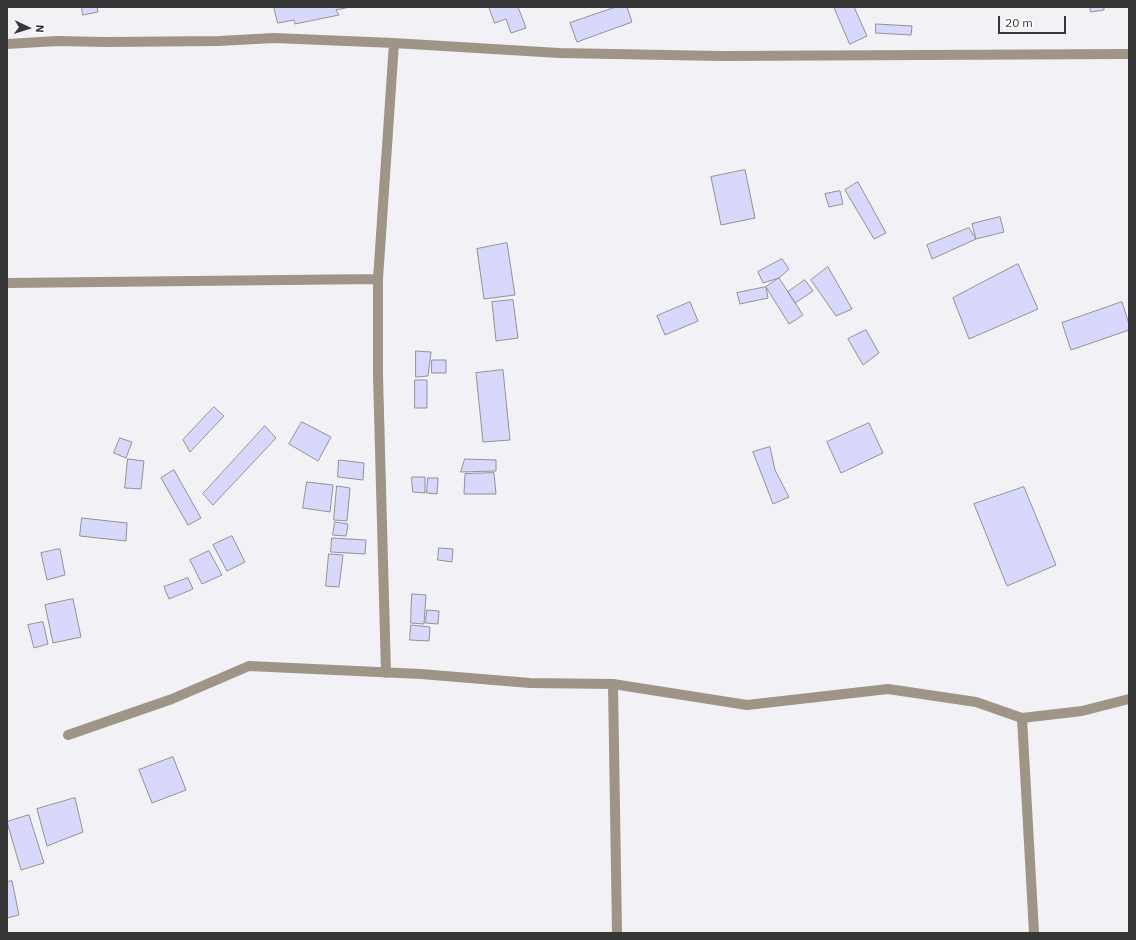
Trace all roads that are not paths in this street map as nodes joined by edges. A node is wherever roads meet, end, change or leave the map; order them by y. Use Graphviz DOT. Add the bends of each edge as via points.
graph roads {
  1 [pos="394,43"];
  2 [pos="7,44"];
  3 [pos="1129,54"];
  4 [pos="378,279"];
  5 [pos="7,282"];
  6 [pos="386,673"];
  7 [pos="613,684"];
  8 [pos="1129,699"];
  9 [pos="1022,718"];
  10 [pos="68,735"];
  11 [pos="617,933"];
  12 [pos="1034,933"];
  1 -- 2 [label="street" via="274,38"];
  1 -- 3 [label="street" via="559,53 713,56"];
  1 -- 4 [label="street"];
  4 -- 5 [label="street"];
  4 -- 6 [label="street"];
  6 -- 7 [label="street" via="530,683"];
  6 -- 10 [label="street" via="249,666 172,699"];
  7 -- 9 [label="street" via="747,705 888,689 976,702"];
  7 -- 11 [label="street"];
  8 -- 9 [label="street" via="1082,711"];
  9 -- 12 [label="street"];
}
